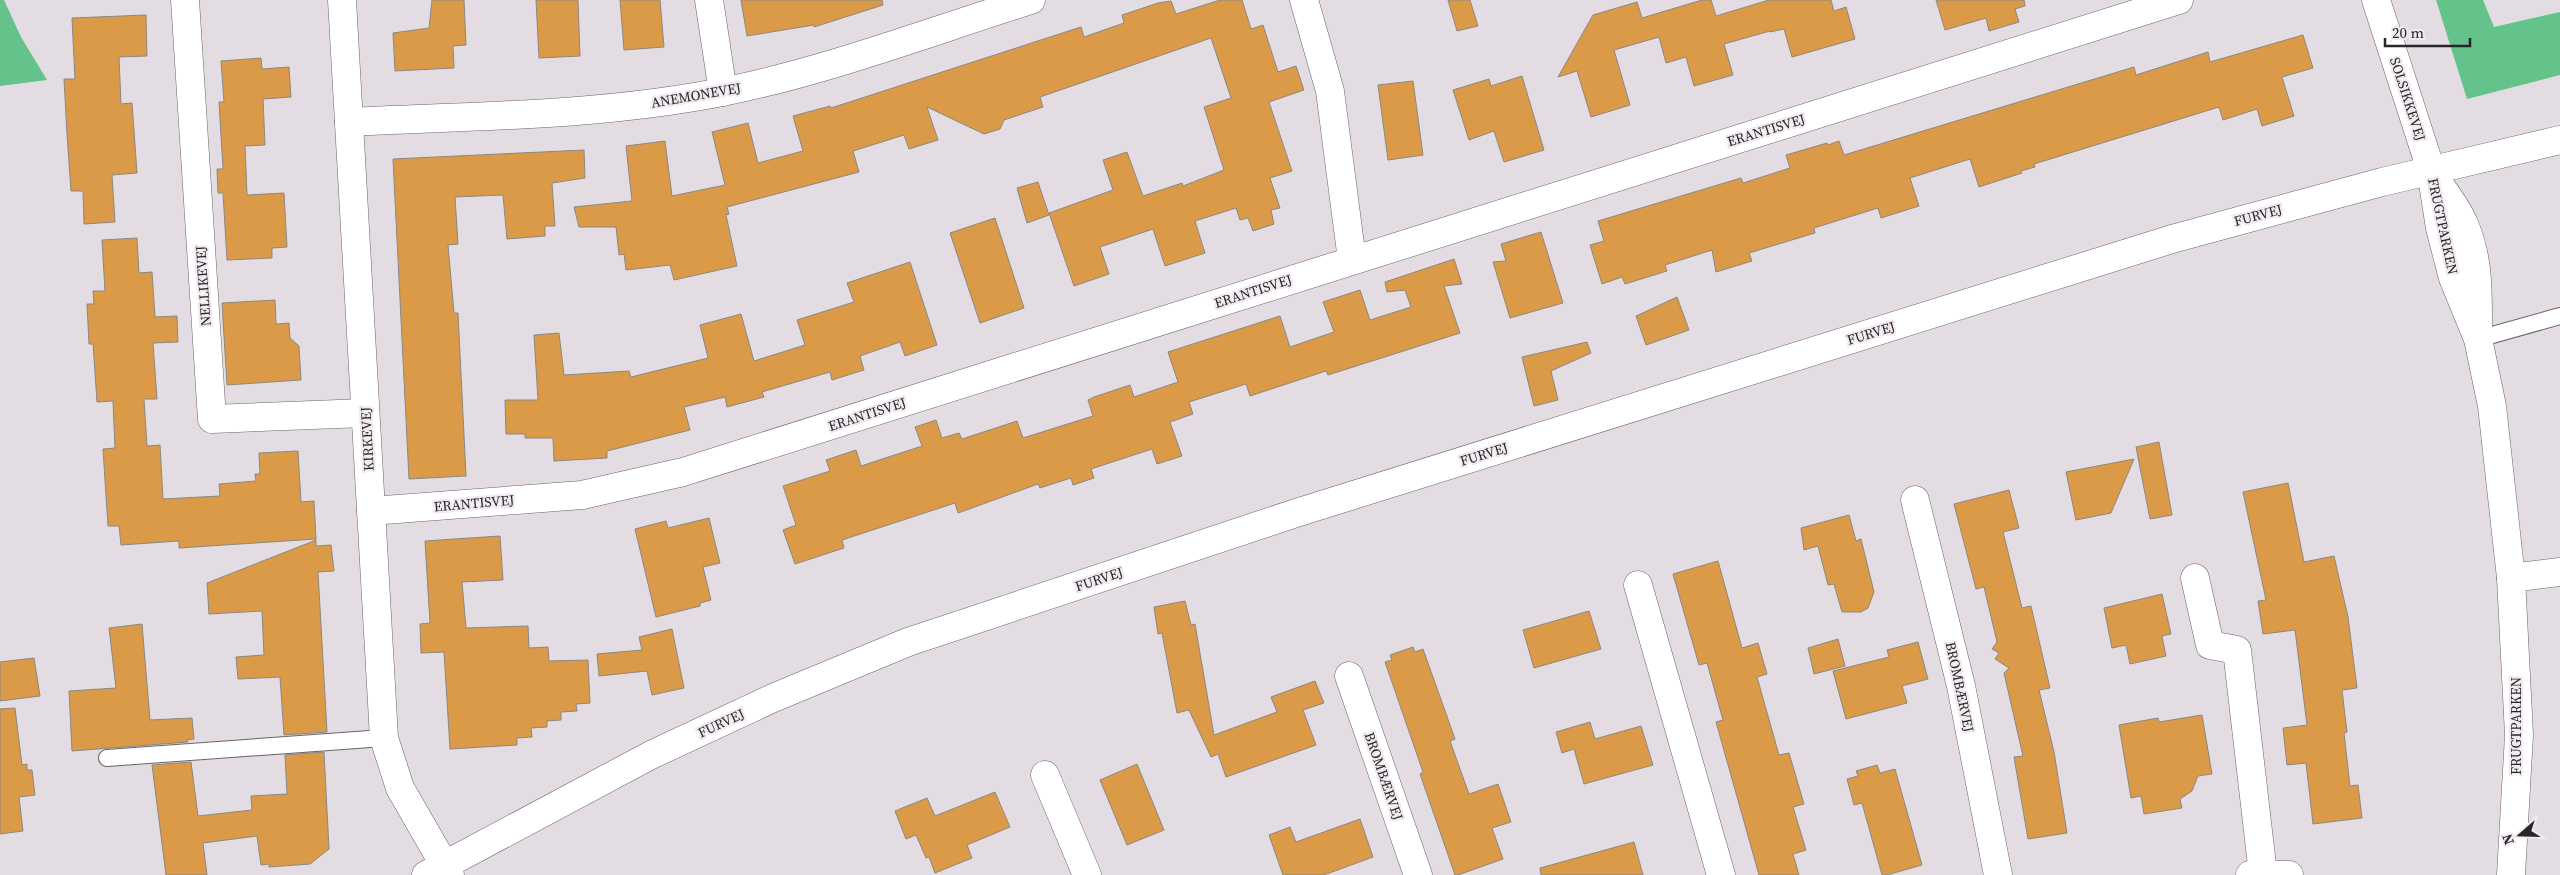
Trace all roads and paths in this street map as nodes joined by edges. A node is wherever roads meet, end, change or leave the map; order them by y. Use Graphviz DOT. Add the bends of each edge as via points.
graph roads {
  1 [pos="185,0"];
  2 [pos="342,0"];
  3 [pos="709,0"];
  4 [pos="1031,0"];
  5 [pos="1304,0"];
  6 [pos="2179,0"];
  7 [pos="2376,0"];
  8 [pos="723,92"];
  9 [pos="349,122"];
  10 [pos="2560,140"];
  11 [pos="2431,170"];
  12 [pos="1352,260"];
  13 [pos="2560,316"];
  14 [pos="2478,339"];
  15 [pos="365,413"];
  16 [pos="1915,500"];
  17 [pos="371,511"];
  18 [pos="2560,572"];
  19 [pos="2195,578"];
  20 [pos="2510,578"];
  21 [pos="1638,585"];
  22 [pos="1349,676"];
  23 [pos="384,738"];
  24 [pos="107,758"];
  25 [pos="1045,774"];
  26 [pos="440,871"];
  27 [pos="2256,874"];
  28 [pos="1087,875"];
  29 [pos="1418,875"];
  30 [pos="1721,875"];
  31 [pos="1998,875"];
  32 [pos="2289,875"];
  33 [pos="2511,875"];
  1 -- 15 [label="street, NELLIKEVEJ" via="212,419"];
  2 -- 9 [label="street, KIRKEVEJ"];
  3 -- 8 [label="street"];
  4 -- 8 [label="street, ANEMONEVEJ" via="797,74"];
  5 -- 12 [label="street" via="1330,90"];
  6 -- 12 [label="street, ERANTISVEJ"];
  7 -- 11 [label="street, SOLSIKKEVEJ"];
  8 -- 9 [label="street, ANEMONEVEJ" via="624,108"];
  9 -- 15 [label="street, KIRKEVEJ"];
  10 -- 11 [label="street, FURVEJ"];
  11 -- 14 [label="street, FRUGTPARKEN" via="2440,228 2453,278"];
  11 -- 26 [label="street, FURVEJ" via="2172,239 1296,513 908,642 773,698 651,755"];
  12 -- 17 [label="street, ERANTISVEJ" via="683,472 582,495"];
  13 -- 14 [label="lane"];
  14 -- 20 [label="street, FRUGTPARKEN" via="2492,406"];
  15 -- 17 [label="street, KIRKEVEJ"];
  16 -- 31 [label="street, BROMBÆRVEJ" via="1962,686"];
  17 -- 23 [label="street, KIRKEVEJ"];
  18 -- 20 [label="street"];
  19 -- 27 [label="street" via="2210,645 2237,650"];
  20 -- 33 [label="street, FRUGTPARKEN" via="2519,735"];
  21 -- 30 [label="street"];
  22 -- 29 [label="street, BROMBÆRVEJ"];
  23 -- 24 [label="lane"];
  23 -- 26 [label="street, KIRKEVEJ" via="400,788"];
  25 -- 28 [label="street"];
  27 -- 32 [label="street"];
}
